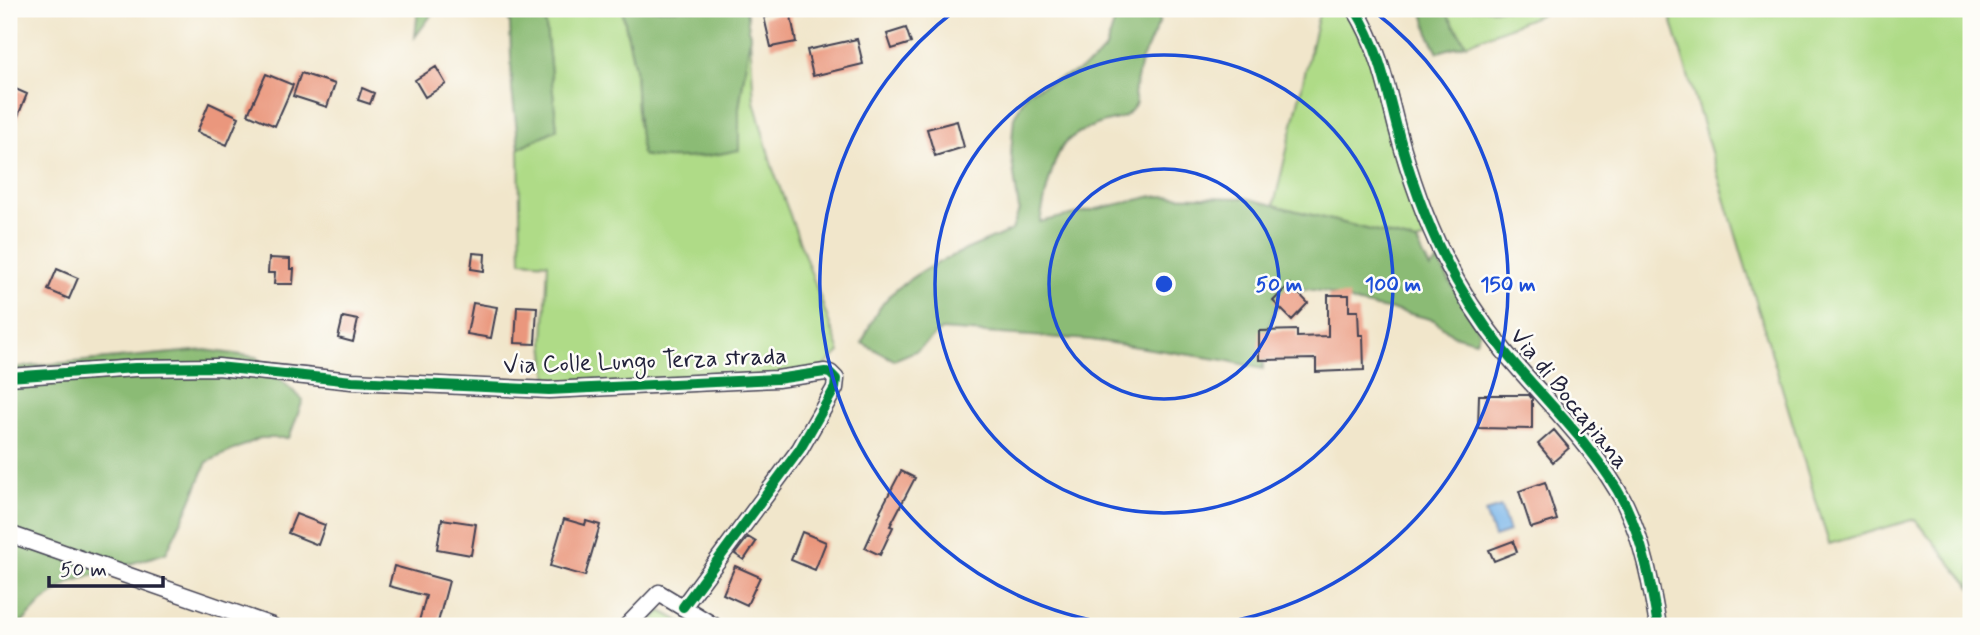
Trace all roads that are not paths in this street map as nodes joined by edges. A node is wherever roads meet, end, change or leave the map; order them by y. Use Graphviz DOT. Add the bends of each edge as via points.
graph roads {
  1 [pos="1355,9"];
  2 [pos="9,377"];
  3 [pos="9,534"];
  4 [pos="683,607"];
  5 [pos="272,626"];
  6 [pos="627,626"];
  7 [pos="713,626"];
  8 [pos="1658,626"];
  1 -- 8 [label="street, Via di Boccapiana" via="1371,35 1413,183 1439,247 1488,330 1612,482 1643,550"];
  2 -- 4 [label="street, Via Colle Lungo Terza strada" via="218,367 352,381 549,390 834,375 835,388 800,449"];
  3 -- 5 [label="street"];
  4 -- 6 [label="street" via="659,593"];
  4 -- 7 [label="street"];
}
